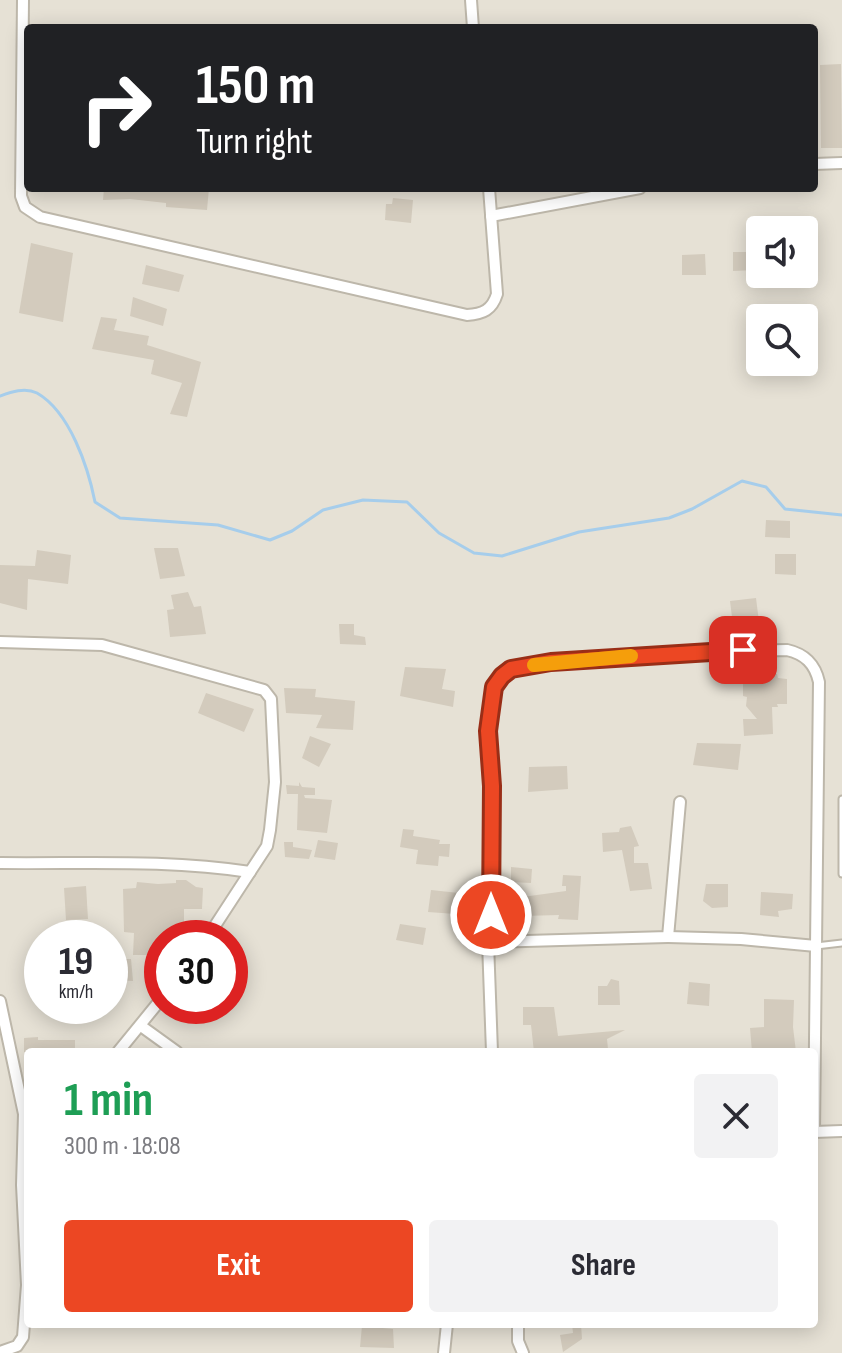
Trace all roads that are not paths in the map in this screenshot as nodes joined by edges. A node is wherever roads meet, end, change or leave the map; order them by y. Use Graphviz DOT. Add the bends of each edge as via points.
graph roads {
  1 [pos="23,0"];
  2 [pos="471,0"];
  3 [pos="24,24"];
  4 [pos="473,24"];
  5 [pos="24,75"];
  6 [pos="842,163"];
  7 [pos="818,164"];
  8 [pos="489,192"];
  9 [pos="619,192"];
  10 [pos="491,216"];
  11 [pos="0,642"];
  12 [pos="842,799"];
  13 [pos="680,802"];
  14 [pos="0,863"];
  15 [pos="250,872"];
  16 [pos="842,874"];
  17 [pos="219,920"];
  18 [pos="668,937"];
  19 [pos="488,942"];
  20 [pos="842,943"];
  21 [pos="816,946"];
  22 [pos="0,1001"];
  23 [pos="144,1022"];
  24 [pos="141,1026"];
  25 [pos="122,1048"];
  26 [pos="171,1048"];
  27 [pos="492,1048"];
  28 [pos="815,1048"];
  29 [pos="24,1104"];
  30 [pos="842,1131"];
  31 [pos="818,1132"];
  32 [pos="24,1139"];
  33 [pos="24,1244"];
  34 [pos="25,1328"];
  35 [pos="447,1328"];
  36 [pos="518,1328"];
  37 [pos="0,1352"];
  38 [pos="444,1353"];
  39 [pos="523,1353"];
  1 -- 3 [label="street"];
  2 -- 4 [label="street"];
  5 -- 10 [label="street" via="21,196 25,207 40,217 467,315 490,309 497,294"];
  6 -- 7 [label="street"];
  8 -- 10 [label="street"];
  9 -- 10 [label="street"];
  11 -- 15 [label="street" via="102,645 269,694 273,806 267,846"];
  12 -- 16 [label="lane"];
  13 -- 18 [label="street"];
  14 -- 15 [label="street" via="199,864"];
  15 -- 17 [label="street"];
  18 -- 19 [label="street"];
  18 -- 21 [label="street"];
  19 -- 21 [label="street" via="488,731 494,687 502,676 511,669 551,662 787,650 816,669 819,682"];
  19 -- 27 [label="street"];
  20 -- 21 [label="lane"];
  21 -- 28 [label="street"];
  22 -- 29 [label="street"];
  23 -- 24 [label="street"];
  24 -- 25 [label="street"];
  24 -- 26 [label="street"];
  30 -- 31 [label="street"];
  32 -- 33 [label="street"];
  34 -- 37 [label="street" via="17,1346"];
  35 -- 38 [label="street"];
  36 -- 39 [label="street"];
}
